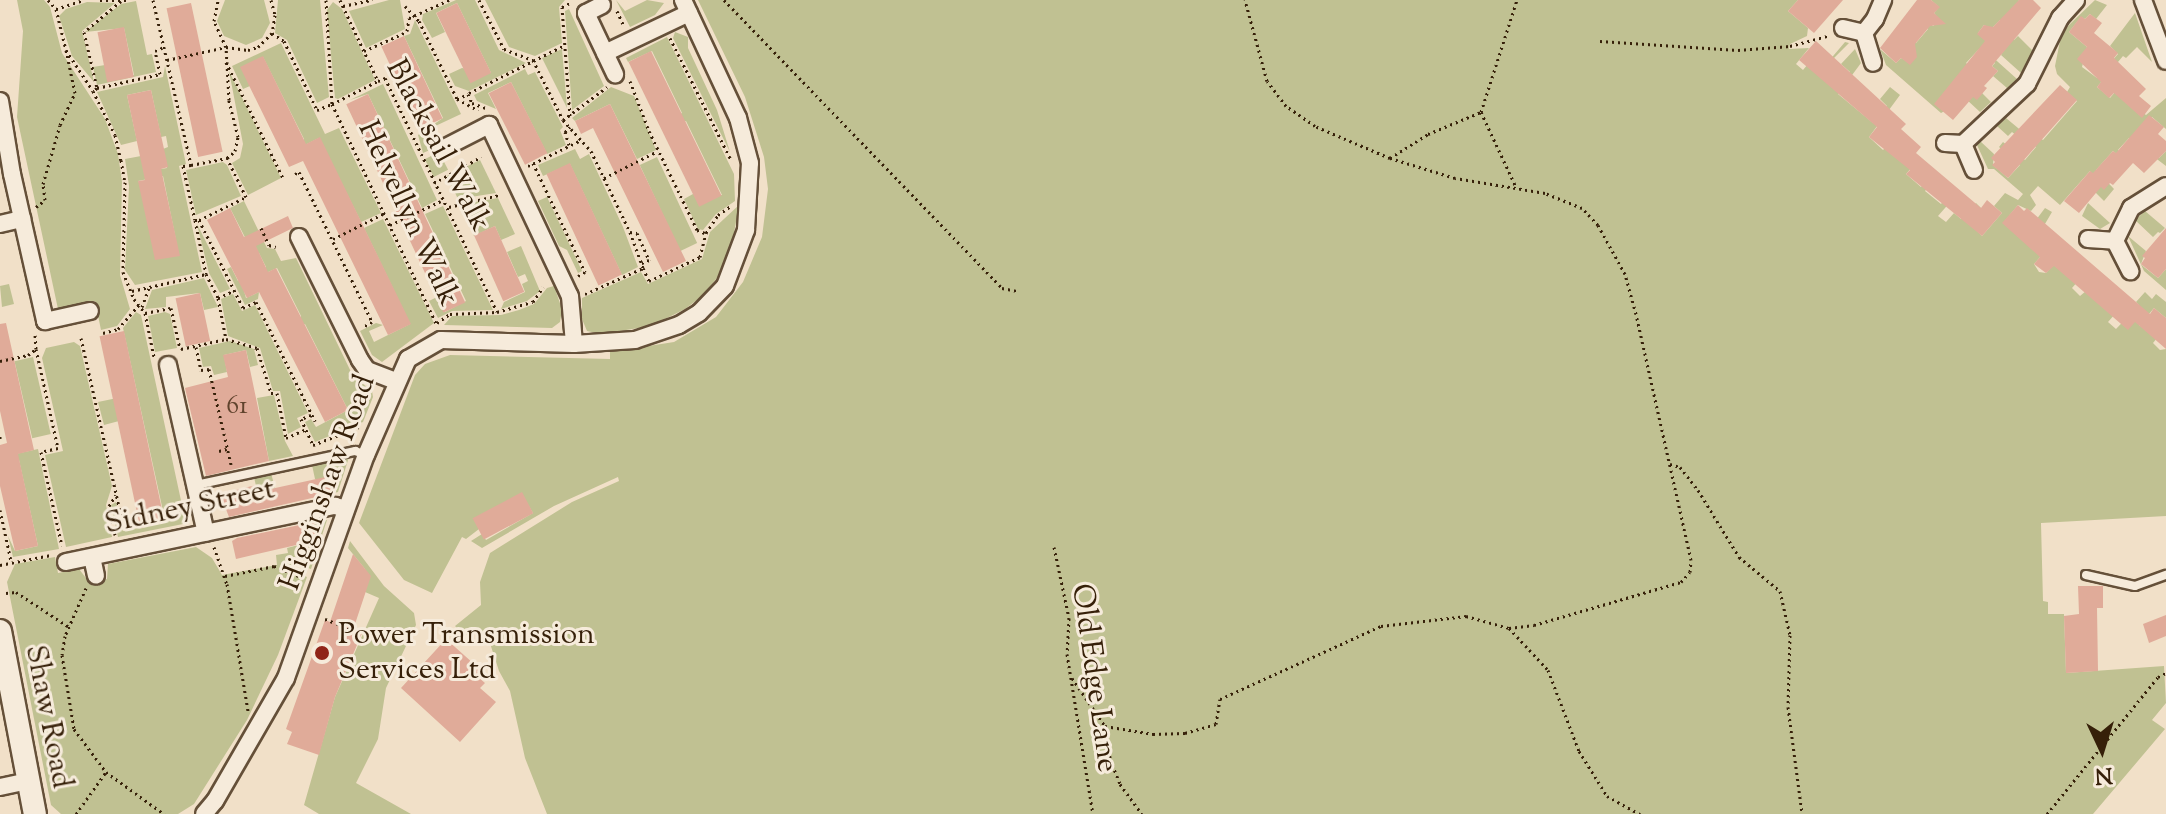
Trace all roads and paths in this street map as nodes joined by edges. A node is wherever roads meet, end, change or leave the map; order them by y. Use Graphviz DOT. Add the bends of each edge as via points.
graph roads {
  1 [pos="48,0"];
  2 [pos="83,0"];
  3 [pos="100,0"];
  4 [pos="124,0"];
  5 [pos="153,0"];
  6 [pos="218,0"];
  7 [pos="271,0"];
  8 [pos="326,0"];
  9 [pos="340,0"];
  10 [pos="372,0"];
  11 [pos="449,0"];
  12 [pos="479,0"];
  13 [pos="724,0"];
  14 [pos="1245,0"];
  15 [pos="1517,0"];
  16 [pos="1883,0"];
  17 [pos="2076,0"];
  18 [pos="2143,0"];
  19 [pos="572,2"];
  20 [pos="608,3"];
  21 [pos="343,6"];
  22 [pos="405,6"];
  23 [pos="686,6"];
  24 [pos="56,9"];
  25 [pos="415,15"];
  26 [pos="2158,18"];
  27 [pos="627,32"];
  28 [pos="1839,32"];
  29 [pos="272,33"];
  30 [pos="1864,33"];
  31 [pos="669,34"];
  32 [pos="1600,41"];
  33 [pos="565,45"];
  34 [pos="164,47"];
  35 [pos="226,47"];
  36 [pos="66,50"];
  37 [pos="364,51"];
  38 [pos="605,53"];
  39 [pos="167,60"];
  40 [pos="533,60"];
  41 [pos="2166,61"];
  42 [pos="226,62"];
  43 [pos="689,62"];
  44 [pos="1873,63"];
  45 [pos="684,65"];
  46 [pos="617,80"];
  47 [pos="378,81"];
  48 [pos="95,90"];
  49 [pos="709,92"];
  50 [pos="468,94"];
  51 [pos="699,97"];
  52 [pos="457,99"];
  53 [pos="0,101"];
  54 [pos="332,104"];
  55 [pos="1481,112"];
  56 [pos="570,116"];
  57 [pos="491,118"];
  58 [pos="563,120"];
  59 [pos="570,127"];
  60 [pos="725,133"];
  61 [pos="719,135"];
  62 [pos="581,140"];
  63 [pos="1945,143"];
  64 [pos="1963,144"];
  65 [pos="569,146"];
  66 [pos="442,149"];
  67 [pos="659,151"];
  68 [pos="481,157"];
  69 [pos="227,158"];
  70 [pos="1390,158"];
  71 [pos="533,163"];
  72 [pos="191,165"];
  73 [pos="521,169"];
  74 [pos="1974,170"];
  75 [pos="736,172"];
  76 [pos="295,174"];
  77 [pos="604,178"];
  78 [pos="284,180"];
  79 [pos="434,183"];
  80 [pos="2166,186"];
  81 [pos="1516,187"];
  82 [pos="499,195"];
  83 [pos="45,200"];
  84 [pos="442,201"];
  85 [pos="737,202"];
  86 [pos="448,207"];
  87 [pos="384,214"];
  88 [pos="22,219"];
  89 [pos="197,220"];
  90 [pos="0,224"];
  91 [pos="390,225"];
  92 [pos="261,228"];
  93 [pos="630,232"];
  94 [pos="706,233"];
  95 [pos="299,237"];
  96 [pos="333,239"];
  97 [pos="2088,239"];
  98 [pos="2115,241"];
  99 [pos="276,247"];
  100 [pos="642,266"];
  101 [pos="2130,271"];
  102 [pos="585,272"];
  103 [pos="206,274"];
  104 [pos="574,277"];
  105 [pos="543,287"];
  106 [pos="149,288"];
  107 [pos="234,290"];
  108 [pos="131,291"];
  109 [pos="1017,291"];
  110 [pos="218,298"];
  111 [pos="142,309"];
  112 [pos="90,311"];
  113 [pos="497,312"];
  114 [pos="45,321"];
  115 [pos="437,323"];
  116 [pos="356,330"];
  117 [pos="103,333"];
  118 [pos="81,338"];
  119 [pos="226,339"];
  120 [pos="441,340"];
  121 [pos="574,344"];
  122 [pos="196,346"];
  123 [pos="36,349"];
  124 [pos="180,349"];
  125 [pos="154,355"];
  126 [pos="0,361"];
  127 [pos="162,364"];
  128 [pos="395,381"];
  129 [pos="217,405"];
  130 [pos="210,407"];
  131 [pos="312,414"];
  132 [pos="315,421"];
  133 [pos="366,424"];
  134 [pos="306,429"];
  135 [pos="227,449"];
  136 [pos="219,451"];
  137 [pos="366,455"];
  138 [pos="1670,464"];
  139 [pos="235,468"];
  140 [pos="195,485"];
  141 [pos="116,495"];
  142 [pos="346,509"];
  143 [pos="0,510"];
  144 [pos="122,520"];
  145 [pos="2,525"];
  146 [pos="206,533"];
  147 [pos="117,543"];
  148 [pos="1054,547"];
  149 [pos="62,556"];
  150 [pos="92,557"];
  151 [pos="11,562"];
  152 [pos="0,565"];
  153 [pos="2086,575"];
  154 [pos="2166,575"];
  155 [pos="225,576"];
  156 [pos="93,578"];
  157 [pos="320,585"];
  158 [pos="6,593"];
  159 [pos="321,617"];
  160 [pos="69,627"];
  161 [pos="1509,628"];
  162 [pos="351,629"];
  163 [pos="0,631"];
  164 [pos="2166,673"];
  165 [pos="1070,675"];
  166 [pos="1105,726"];
  167 [pos="252,738"];
  168 [pos="106,772"];
  169 [pos="29,781"];
  170 [pos="0,787"];
  171 [pos="35,814"];
  172 [pos="76,814"];
  173 [pos="164,814"];
  174 [pos="204,814"];
  175 [pos="1093,814"];
  176 [pos="1142,814"];
  177 [pos="1640,814"];
  178 [pos="1802,814"];
  179 [pos="2047,814"];
  1 -- 24 [label="path"];
  2 -- 24 [label="path"];
  3 -- 4 [label="path"];
  4 -- 48 [label="path" via="84,32"];
  5 -- 34 [label="path"];
  6 -- 35 [label="path" via="214,21"];
  7 -- 29 [label="path"];
  8 -- 54 [label="path"];
  9 -- 21 [label="path, Blacksail Walk"];
  10 -- 21 [label="path"];
  11 -- 25 [label="path"];
  12 -- 40 [label="path" via="504,49"];
  13 -- 109 [label="path" via="1002,288"];
  14 -- 70 [label="path" via="1267,81 1286,106 1315,126"];
  15 -- 55 [label="path"];
  16 -- 30 [label="street"];
  17 -- 64 [label="street" via="2060,18 2027,84"];
  18 -- 26 [label="street"];
  19 -- 33 [label="path" via="562,7"];
  20 -- 27 [label="path"];
  20 -- 38 [label="street" via="586,13"];
  21 -- 37 [label="path, Blacksail Walk"];
  22 -- 25 [label="path"];
  23 -- 38 [label="street"];
  23 -- 121 [label="street" via="738,118 750,163 751,196 742,246 725,286 679,325 635,340"];
  24 -- 36 [label="path"];
  25 -- 37 [label="path" via="409,18 407,31"];
  25 -- 52 [label="path"];
  26 -- 41 [label="street"];
  28 -- 30 [label="street"];
  28 -- 32 [label="path" via="1790,46 1738,50"];
  29 -- 35 [label="path" via="258,47"];
  29 -- 54 [label="path, Helvellyn Walk" via="284,41 317,110"];
  30 -- 44 [label="street"];
  31 -- 45 [label="path"];
  33 -- 40 [label="path"];
  33 -- 56 [label="path"];
  34 -- 39 [label="path"];
  34 -- 48 [label="path" via="155,51 160,74"];
  35 -- 39 [label="path"];
  35 -- 42 [label="path"];
  36 -- 48 [label="path"];
  36 -- 83 [label="path" via="75,93 43,184"];
  37 -- 47 [label="path, Blacksail Walk"];
  38 -- 46 [label="street"];
  39 -- 72 [label="path"];
  40 -- 50 [label="path"];
  40 -- 58 [label="path"];
  42 -- 69 [label="path" via="238,137"];
  42 -- 78 [label="path"];
  43 -- 45 [label="path"];
  45 -- 51 [label="path"];
  46 -- 56 [label="path"];
  46 -- 67 [label="path"];
  47 -- 54 [label="path"];
  47 -- 79 [label="path, Blacksail Walk" via="385,78"];
  48 -- 108 [label="path" via="115,135 125,182 121,250"];
  49 -- 51 [label="path"];
  50 -- 52 [label="path"];
  50 -- 57 [label="path"];
  51 -- 61 [label="path"];
  52 -- 57 [label="path"];
  53 -- 88 [label="street"];
  54 -- 87 [label="path, Helvellyn Walk"];
  55 -- 70 [label="path" via="1428,134"];
  55 -- 81 [label="path"];
  56 -- 58 [label="path"];
  57 -- 66 [label="street"];
  57 -- 121 [label="street" via="570,296"];
  58 -- 59 [label="path"];
  59 -- 62 [label="path"];
  59 -- 65 [label="path" via="565,132"];
  60 -- 61 [label="path"];
  61 -- 75 [label="path"];
  62 -- 65 [label="path"];
  62 -- 77 [label="path"];
  63 -- 64 [label="street"];
  64 -- 74 [label="street"];
  65 -- 71 [label="path"];
  67 -- 77 [label="path"];
  67 -- 94 [label="path" via="697,230"];
  68 -- 79 [label="path"];
  69 -- 72 [label="path"];
  69 -- 89 [label="path" via="246,197"];
  70 -- 81 [label="path" via="1455,178"];
  71 -- 73 [label="path"];
  71 -- 102 [label="path"];
  72 -- 89 [label="path" via="183,166"];
  76 -- 96 [label="path" via="299,172"];
  77 -- 93 [label="path"];
  79 -- 84 [label="path, Blacksail Walk"];
  80 -- 98 [label="street" via="2131,208"];
  81 -- 138 [label="path" via="1582,208 1611,247 1636,314"];
  82 -- 86 [label="path"];
  84 -- 86 [label="path, Blacksail Walk"];
  84 -- 91 [label="path"];
  85 -- 94 [label="path" via="718,215"];
  86 -- 113 [label="path, Blacksail Walk"];
  87 -- 91 [label="path, Helvellyn Walk"];
  87 -- 96 [label="path"];
  88 -- 90 [label="street"];
  88 -- 114 [label="street"];
  89 -- 103 [label="path"];
  89 -- 107 [label="path"];
  91 -- 115 [label="path, Helvellyn Walk"];
  92 -- 99 [label="path" via="269,245"];
  93 -- 100 [label="path"];
  93 -- 100 [label="path" via="637,233 649,260"];
  94 -- 100 [label="path" via="700,257 649,281"];
  95 -- 128 [label="street" via="360,360 367,370"];
  96 -- 116 [label="path" via="372,322"];
  97 -- 98 [label="street"];
  98 -- 101 [label="street"];
  100 -- 104 [label="path" via="582,295"];
  103 -- 106 [label="path"];
  103 -- 110 [label="path"];
  105 -- 113 [label="path" via="533,302"];
  106 -- 108 [label="path"];
  106 -- 111 [label="path"];
  107 -- 110 [label="path"];
  107 -- 131 [label="path" via="243,308 256,302"];
  108 -- 111 [label="path"];
  110 -- 119 [label="path"];
  111 -- 117 [label="path" via="118,329"];
  111 -- 124 [label="path" via="171,308"];
  111 -- 125 [label="path"];
  112 -- 114 [label="street"];
  113 -- 115 [label="path" via="450,314"];
  114 -- 123 [label="path" via="35,329"];
  115 -- 120 [label="path, Helvellyn Walk"];
  118 -- 141 [label="path"];
  119 -- 122 [label="path"];
  119 -- 134 [label="path" via="257,348 271,393 277,393 286,438"];
  120 -- 121 [label="street"];
  120 -- 128 [label="street, Higginshaw Road" via="408,359"];
  122 -- 124 [label="path"];
  122 -- 129 [label="path" via="201,370 209,369"];
  123 -- 126 [label="path"];
  123 -- 149 [label="path" via="58,448 41,452"];
  124 -- 125 [label="path"];
  125 -- 127 [label="path"];
  127 -- 140 [label="street"];
  128 -- 137 [label="street, Higginshaw Road"];
  129 -- 130 [label="path"];
  129 -- 135 [label="path"];
  131 -- 132 [label="path"];
  131 -- 134 [label="path" via="301,419"];
  133 -- 134 [label="path" via="313,445"];
  135 -- 136 [label="path"];
  135 -- 139 [label="path"];
  137 -- 140 [label="lane" via="355,451"];
  137 -- 142 [label="street, Higginshaw Road"];
  138 -- 161 [label="path" via="1691,560 1690,572 1681,582"];
  138 -- 178 [label="path" via="1680,467 1698,490 1739,557 1780,591 1790,635 1788,707"];
  140 -- 146 [label="street"];
  141 -- 144 [label="path"];
  141 -- 147 [label="path" via="109,506"];
  142 -- 146 [label="street, Sidney Street" via="335,506"];
  142 -- 157 [label="street, Higginshaw Road"];
  143 -- 145 [label="path"];
  145 -- 151 [label="path"];
  146 -- 150 [label="street, Sidney Street"];
  146 -- 155 [label="path"];
  148 -- 165 [label="path, Old Edge Lane" via="1069,618"];
  149 -- 150 [label="street, Sidney Street"];
  149 -- 151 [label="path"];
  150 -- 156 [label="street, Sidney Street"];
  151 -- 152 [label="path"];
  153 -- 154 [label="lane" via="2135,586"];
  155 -- 157 [label="path" via="274,566"];
  155 -- 167 [label="path"];
  156 -- 160 [label="path"];
  157 -- 167 [label="street, Higginshaw Road" via="286,678"];
  158 -- 160 [label="path" via="16,592"];
  159 -- 162 [label="path"];
  160 -- 168 [label="path" via="62,655 74,729"];
  161 -- 166 [label="path" via="1466,616 1381,626 1220,699 1216,724 1185,733 1153,734"];
  161 -- 177 [label="path" via="1548,670 1579,751 1607,796"];
  163 -- 169 [label="main road, Shaw Road"];
  164 -- 179 [label="path"];
  165 -- 166 [label="path"];
  165 -- 175 [label="path, Old Edge Lane"];
  166 -- 176 [label="path" via="1120,784"];
  167 -- 174 [label="street, Higginshaw Road"];
  168 -- 172 [label="path"];
  168 -- 173 [label="path"];
  169 -- 170 [label="street"];
  169 -- 171 [label="main road, Shaw Road"];
}
